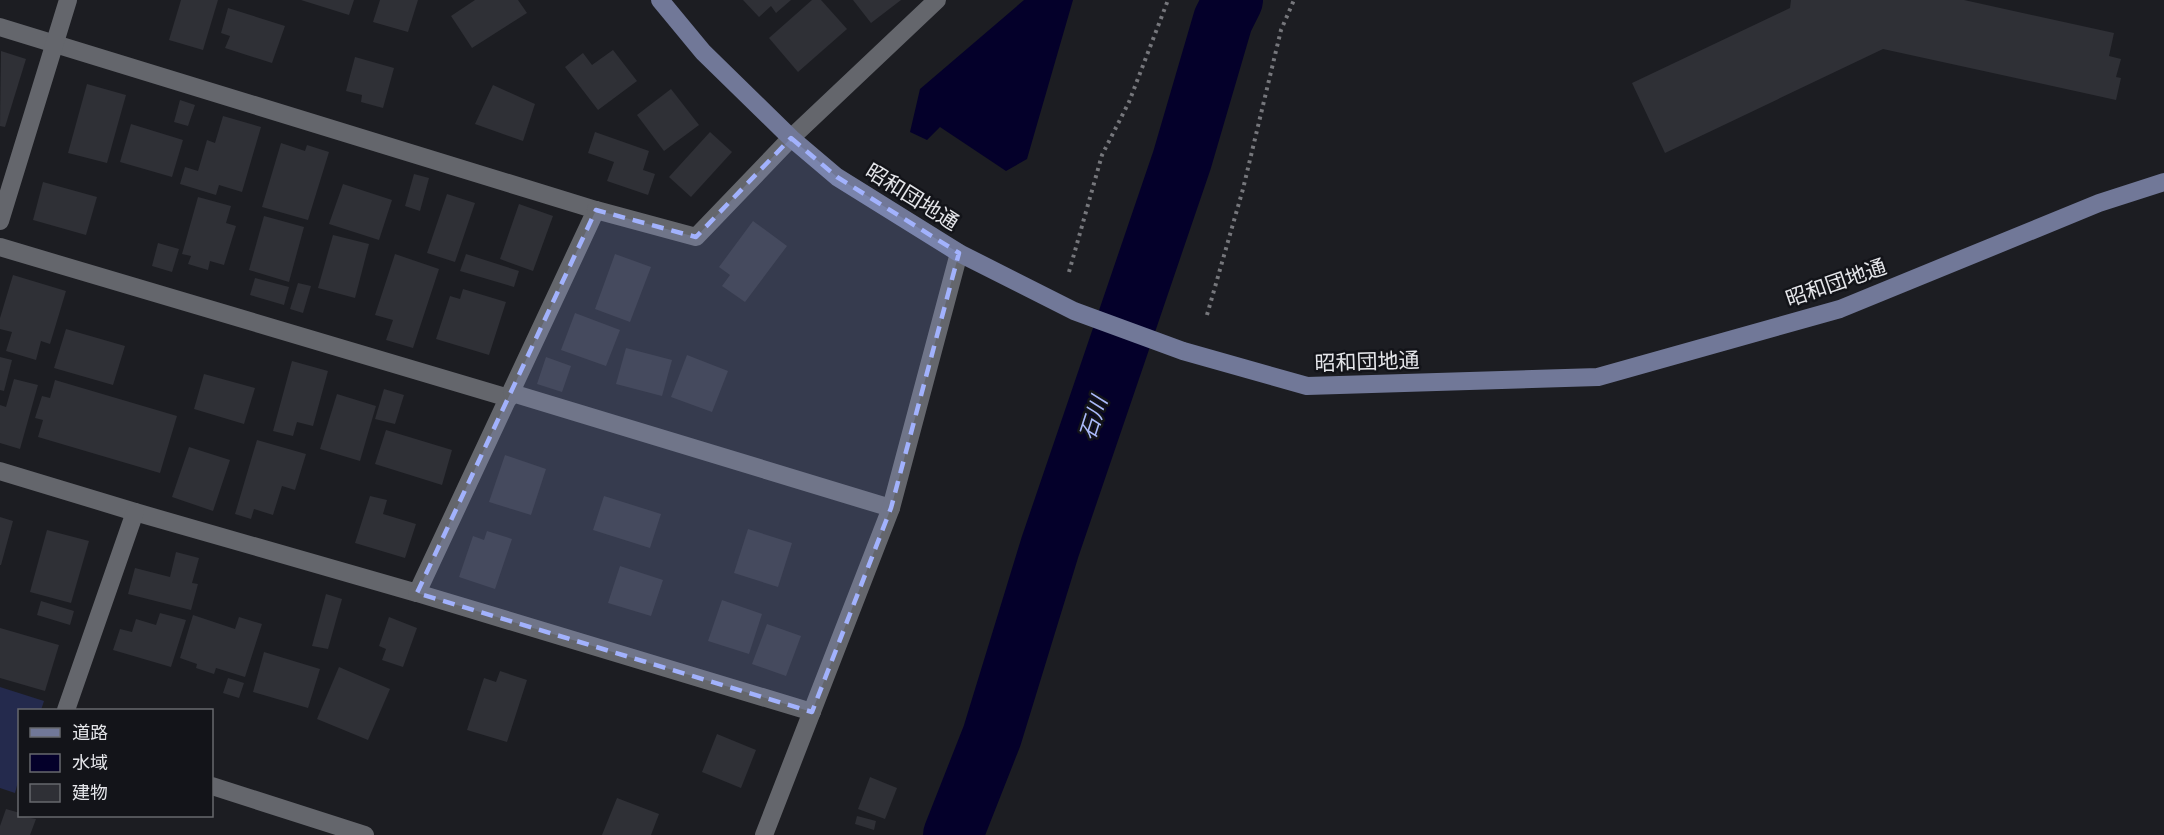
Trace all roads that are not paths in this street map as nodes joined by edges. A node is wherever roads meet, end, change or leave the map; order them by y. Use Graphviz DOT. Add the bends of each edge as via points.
graph roads {
  1 [pos="68,0"];
  2 [pos="660,0"];
  3 [pos="937,0"];
  4 [pos="0,27"];
  5 [pos="55,44"];
  6 [pos="791,138"];
  7 [pos="2164,182"];
  8 [pos="596,210"];
  9 [pos="0,221"];
  10 [pos="0,247"];
  11 [pos="959,254"];
  12 [pos="510,396"];
  13 [pos="0,471"];
  14 [pos="891,508"];
  15 [pos="135,512"];
  16 [pos="417,593"];
  17 [pos="67,709"];
  18 [pos="812,711"];
  19 [pos="213,786"];
  20 [pos="328,830"];
  21 [pos="364,835"];
  22 [pos="764,835"];
  1 -- 5 [label="street"];
  2 -- 6 [label="street, 昭和団地通" via="703,52"];
  3 -- 6 [label="street"];
  4 -- 5 [label="street"];
  5 -- 8 [label="street"];
  5 -- 9 [label="street"];
  6 -- 8 [label="street" via="696,237"];
  6 -- 11 [label="street, 昭和団地通" via="837,177"];
  7 -- 11 [label="street, 昭和団地通" via="2099,204 1840,309 1598,377 1307,386 1182,351 1074,311"];
  8 -- 12 [label="street"];
  10 -- 12 [label="street"];
  11 -- 14 [label="street"];
  12 -- 14 [label="street"];
  12 -- 16 [label="street"];
  13 -- 15 [label="street"];
  14 -- 18 [label="street"];
  15 -- 16 [label="street"];
  15 -- 17 [label="street"];
  16 -- 18 [label="street"];
  18 -- 22 [label="street"];
  19 -- 20 [label="street"];
  20 -- 21 [label="street"];
}
